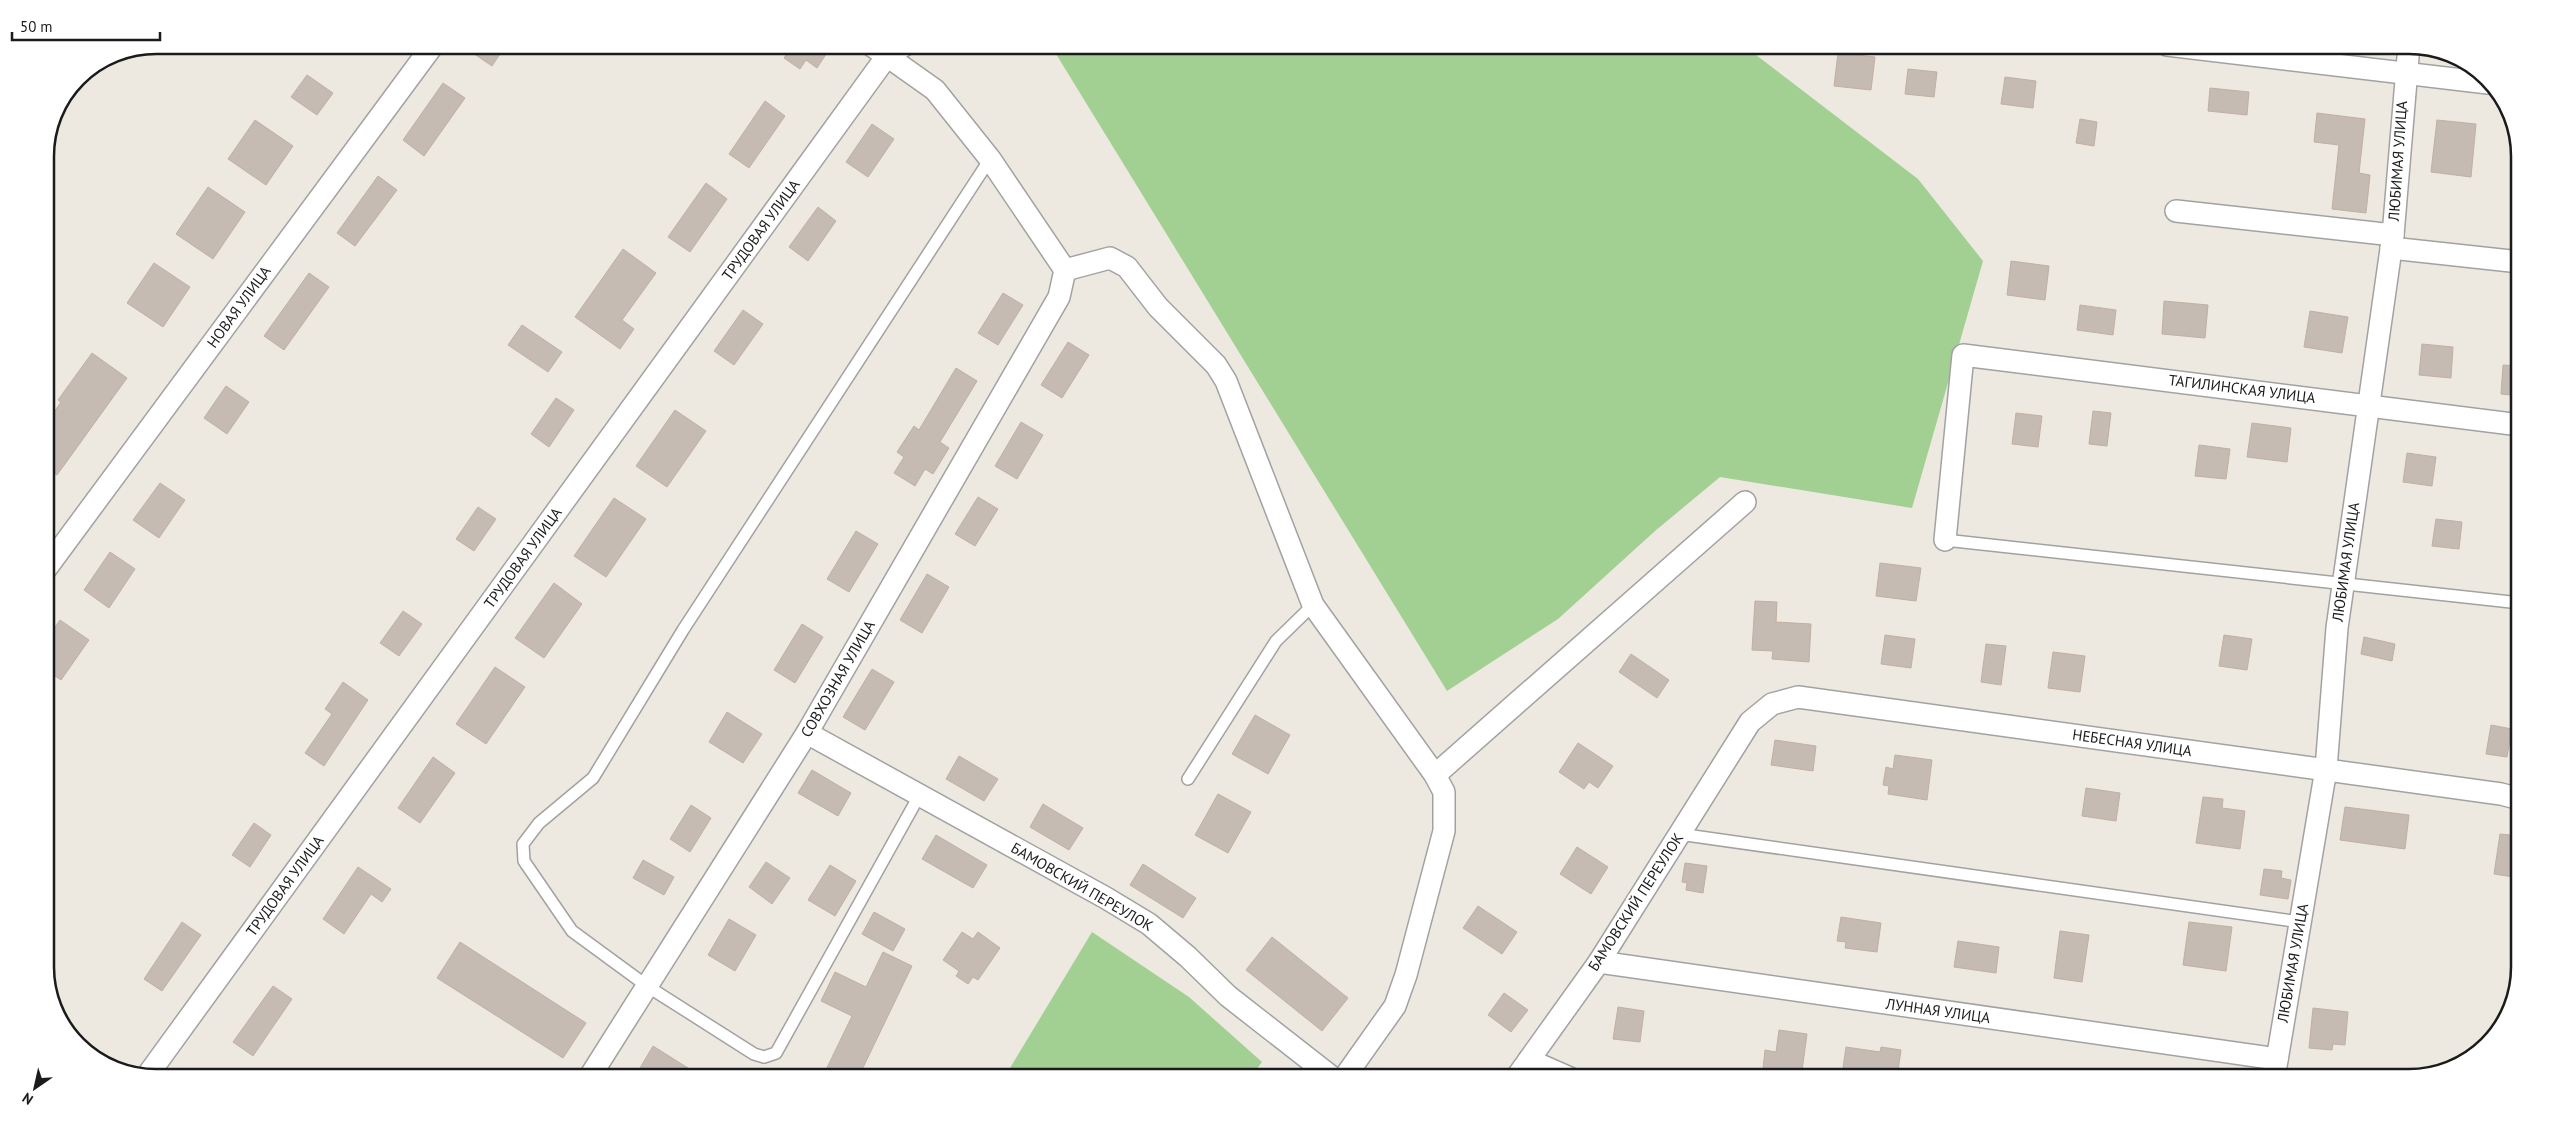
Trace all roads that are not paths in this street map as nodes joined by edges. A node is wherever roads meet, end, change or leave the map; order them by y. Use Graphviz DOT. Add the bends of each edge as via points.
graph roads {
  1 [pos="426,54"];
  2 [pos="884,54"];
  3 [pos="894,54"];
  4 [pos="2244,54"];
  5 [pos="2408,54"];
  6 [pos="2405,73"];
  7 [pos="2481,82"];
  8 [pos="990,159"];
  9 [pos="2176,211"];
  10 [pos="2392,242"];
  11 [pos="2511,261"];
  12 [pos="1065,270"];
  13 [pos="2368,404"];
  14 [pos="2511,424"];
  15 [pos="1745,502"];
  16 [pos="1945,540"];
  17 [pos="54,558"];
  18 [pos="2343,584"];
  19 [pos="2511,603"];
  20 [pos="1312,606"];
  21 [pos="1750,722"];
  22 [pos="807,733"];
  23 [pos="2326,770"];
  24 [pos="1435,775"];
  25 [pos="1188,779"];
  26 [pos="918,796"];
  27 [pos="2511,797"];
  28 [pos="1679,834"];
  29 [pos="2300,922"];
  30 [pos="1598,962"];
  31 [pos="647,986"];
  32 [pos="1529,1060"];
  33 [pos="152,1069"];
  34 [pos="595,1069"];
  35 [pos="1321,1069"];
  36 [pos="1350,1069"];
  37 [pos="1522,1069"];
  38 [pos="1550,1069"];
  39 [pos="2276,1069"];
  1 -- 17 [label="street, НОВАЯ УЛИЦА"];
  2 -- 33 [label="street, ТРУДОВАЯ УЛИЦА"];
  3 -- 8 [label="street" via="935,90"];
  4 -- 6 [label="street"];
  5 -- 6 [label="street, ЛЮБИМАЯ УЛИЦА"];
  6 -- 7 [label="street"];
  6 -- 10 [label="street, ЛЮБИМАЯ УЛИЦА"];
  8 -- 12 [label="street"];
  8 -- 31 [label="lane" via="683,630 593,778 539,823 524,844 524,861 572,931"];
  9 -- 10 [label="street"];
  10 -- 11 [label="street"];
  10 -- 13 [label="street, ЛЮБИМАЯ УЛИЦА"];
  12 -- 20 [label="street" via="1110,258 1127,267 1158,307 1216,365 1226,380"];
  12 -- 22 [label="street, СОВХОЗНАЯ УЛИЦА" via="1059,297"];
  13 -- 14 [label="street, ТАГИЛИНСКАЯ УЛИЦА"];
  13 -- 16 [label="street, ТАГИЛИНСКАЯ УЛИЦА" via="1963,355"];
  13 -- 18 [label="street, ЛЮБИМАЯ УЛИЦА"];
  15 -- 24 [label="street"];
  16 -- 18 [label="lane"];
  18 -- 19 [label="lane"];
  18 -- 23 [label="street, ЛЮБИМАЯ УЛИЦА"];
  20 -- 24 [label="street"];
  20 -- 25 [label="lane" via="1276,641"];
  21 -- 23 [label="street, НЕБЕСНАЯ УЛИЦА" via="1772,704 1798,697"];
  21 -- 28 [label="street, БАМОВСКИЙ ПЕРЕУЛОК"];
  22 -- 26 [label="street, БАМОВСКИЙ ПЕРЕУЛОК"];
  22 -- 31 [label="street, СОВХОЗНАЯ УЛИЦА"];
  23 -- 27 [label="street, НЕБЕСНАЯ УЛИЦА"];
  23 -- 29 [label="street, ЛЮБИМАЯ УЛИЦА"];
  24 -- 36 [label="street" via="1444,792 1444,831 1406,975 1395,1006"];
  26 -- 31 [label="lane" via="776,1053 764,1057 754,1054"];
  26 -- 35 [label="street, БАМОВСКИЙ ПЕРЕУЛОК" via="1149,924 1228,996"];
  28 -- 29 [label="lane"];
  28 -- 30 [label="street, БАМОВСКИЙ ПЕРЕУЛОК"];
  29 -- 39 [label="street, ЛЮБИМАЯ УЛИЦА"];
  30 -- 32 [label="street, БАМОВСКИЙ ПЕРЕУЛОК"];
  30 -- 39 [label="street, ЛУННАЯ УЛИЦА"];
  31 -- 34 [label="street, СОВХОЗНАЯ УЛИЦА"];
  32 -- 37 [label="street, БАМОВСКИЙ ПЕРЕУЛОК"];
  32 -- 38 [label="street"];
}
